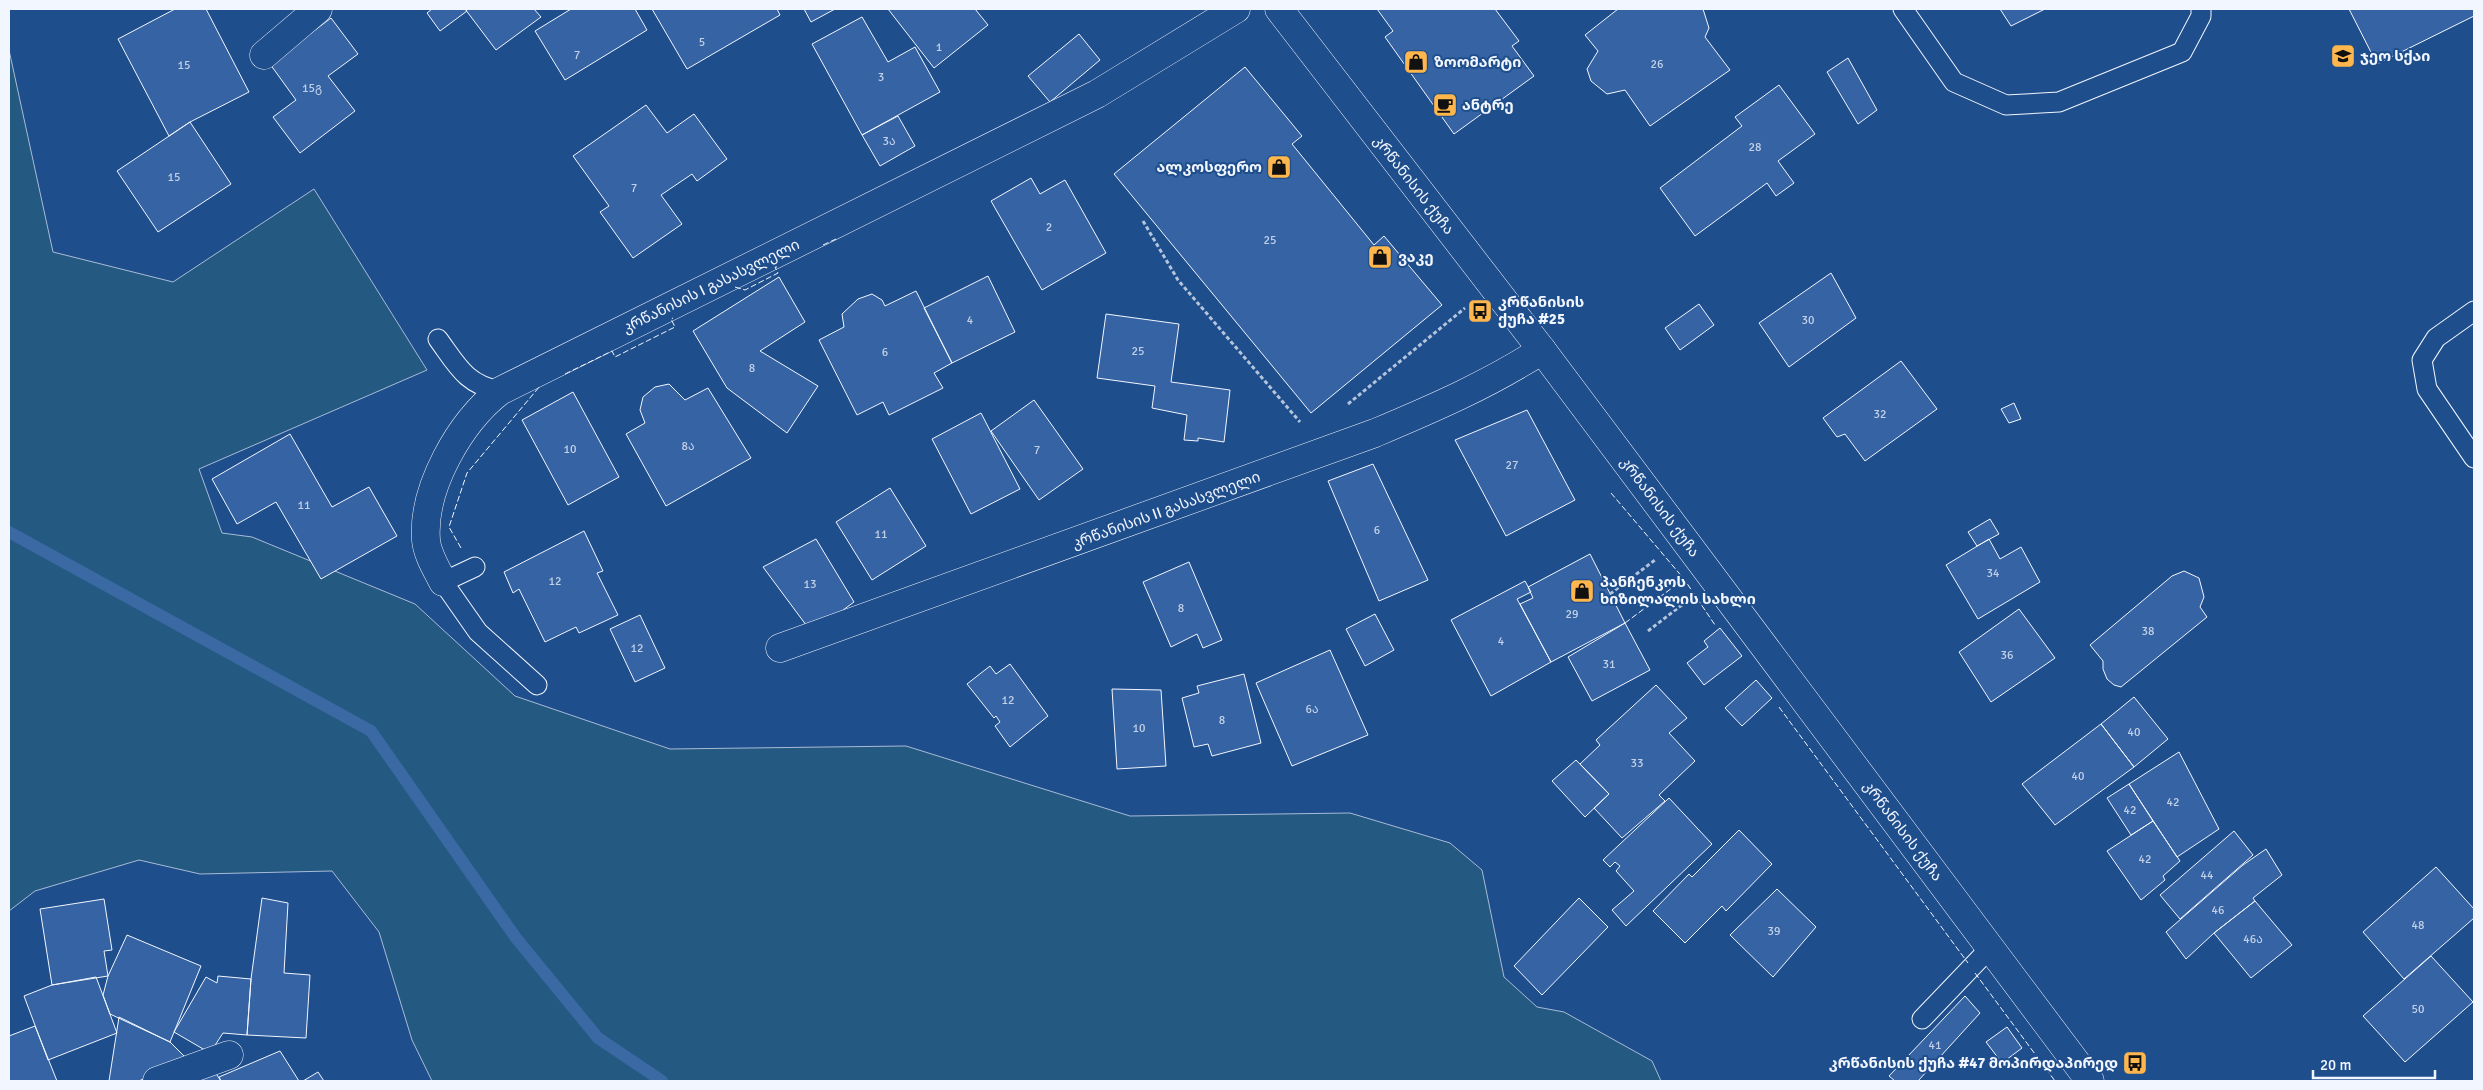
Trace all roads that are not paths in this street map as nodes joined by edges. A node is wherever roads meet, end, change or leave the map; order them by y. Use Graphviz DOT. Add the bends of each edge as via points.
graph roads {
  1 [pos="318,9"];
  2 [pos="1236,9"];
  3 [pos="1279,9"];
  4 [pos="1903,9"];
  5 [pos="2201,9"];
  6 [pos="264,55"];
  7 [pos="2474,311"];
  8 [pos="438,339"];
  9 [pos="1542,350"];
  10 [pos="500,391"];
  11 [pos="2474,458"];
  12 [pos="474,567"];
  13 [pos="443,582"];
  14 [pos="780,648"];
  15 [pos="537,685"];
  16 [pos="1990,948"];
  17 [pos="1922,1019"];
  18 [pos="229,1055"];
  19 [pos="157,1081"];
  20 [pos="2090,1081"];
  1 -- 6 [label="street"];
  2 -- 10 [label="street, კრწანისის I გასასვლელი" via="1097,94"];
  3 -- 9 [label="street, კრწანისის ქუჩა"];
  4 -- 5 [label="lane" via="1954,82 2006,105 2059,102 2182,52"];
  7 -- 11 [label="lane" via="2436,338 2422,360 2427,389"];
  8 -- 10 [label="lane" via="468,379 484,388"];
  9 -- 14 [label="street, კრწანისის II გასასვლელი" via="1498,376 1376,433"];
  9 -- 16 [label="street, კრწანისის ქუჩა"];
  10 -- 13 [label="street, კრწანისის I გასასვლელი" via="482,404 468,423 431,495 426,518 426,542"];
  12 -- 13 [label="lane"];
  13 -- 15 [label="lane, კრწანისის I გასასვლელი" via="478,632"];
  16 -- 17 [label="lane"];
  16 -- 20 [label="street, კრწანისის ქუჩა"];
  18 -- 19 [label="street"];
}
